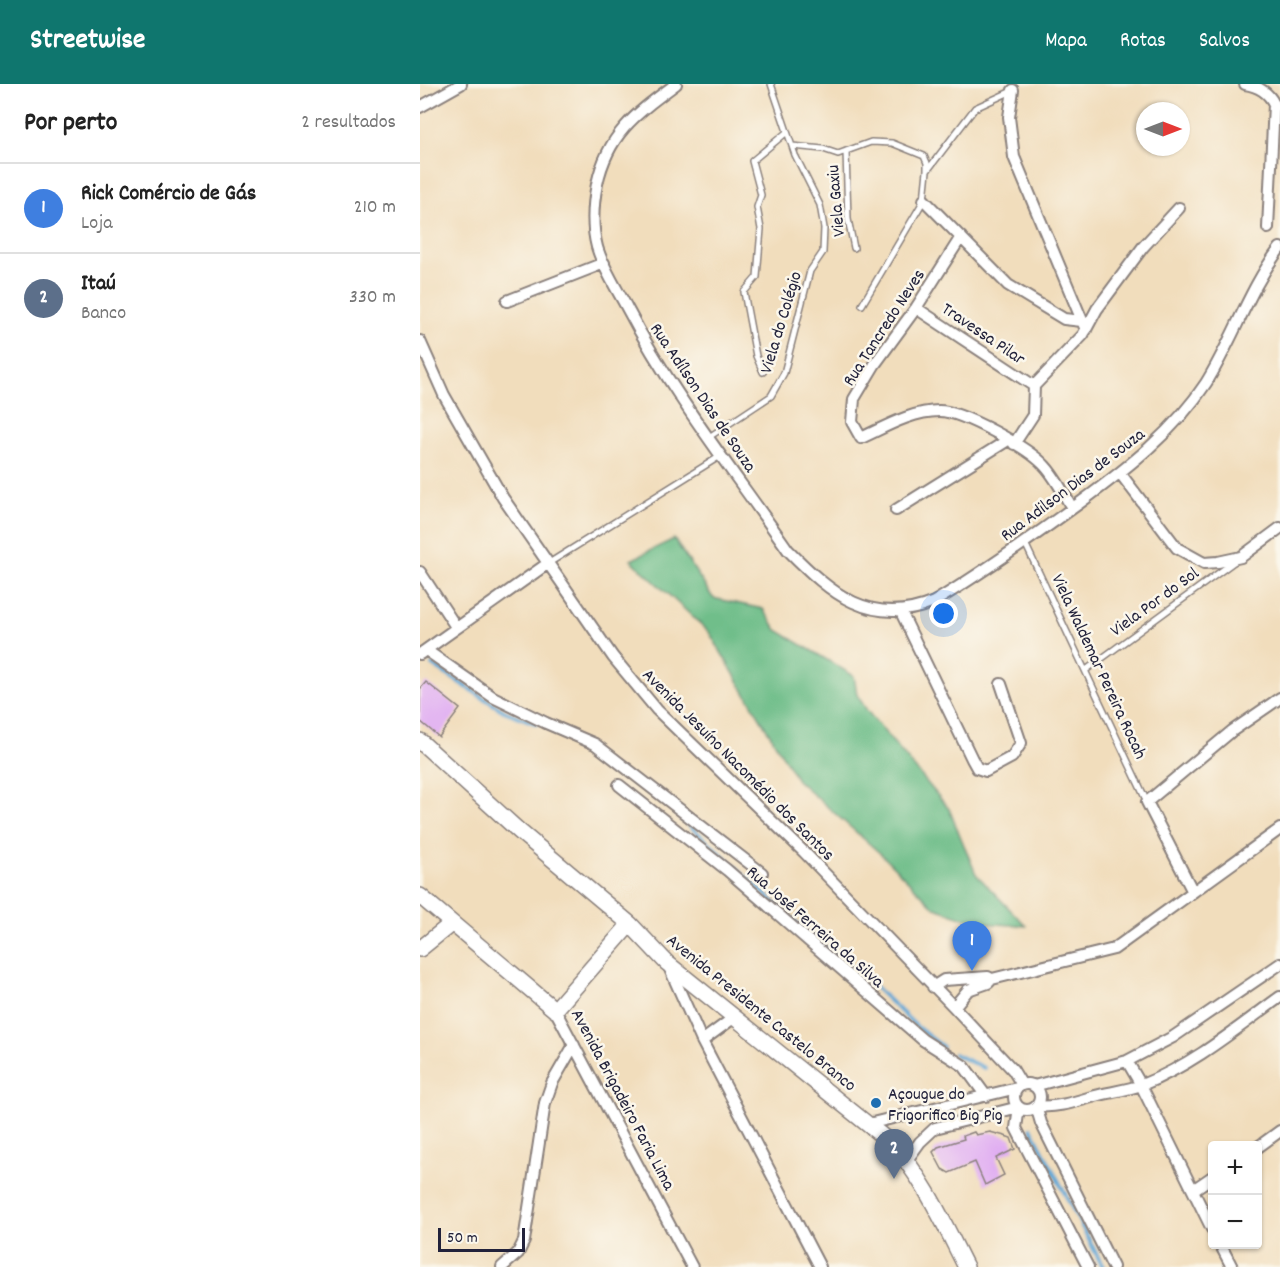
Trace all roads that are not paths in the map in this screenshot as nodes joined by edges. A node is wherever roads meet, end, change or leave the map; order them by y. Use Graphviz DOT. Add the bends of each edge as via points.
graph roads {
  1 [pos="461,84"];
  2 [pos="676,84"];
  3 [pos="771,84"];
  4 [pos="1245,84"];
  5 [pos="1013,86"];
  6 [pos="420,107"];
  7 [pos="787,132"];
  8 [pos="792,147"];
  9 [pos="846,151"];
  10 [pos="927,171"];
  11 [pos="924,200"];
  12 [pos="1179,208"];
  13 [pos="1268,228"];
  14 [pos="961,237"];
  15 [pos="854,248"];
  16 [pos="1280,248"];
  17 [pos="604,263"];
  18 [pos="507,301"];
  19 [pos="862,305"];
  20 [pos="916,308"];
  21 [pos="1084,325"];
  22 [pos="420,341"];
  23 [pos="763,372"];
  24 [pos="1034,386"];
  25 [pos="709,437"];
  26 [pos="1011,442"];
  27 [pos="722,455"];
  28 [pos="1120,473"];
  29 [pos="1072,508"];
  30 [pos="896,510"];
  31 [pos="1280,528"];
  32 [pos="1025,543"];
  33 [pos="1241,557"];
  34 [pos="548,564"];
  35 [pos="420,572"];
  36 [pos="901,612"];
  37 [pos="456,627"];
  38 [pos="423,652"];
  39 [pos="1086,670"];
  40 [pos="1001,684"];
  41 [pos="1280,698"];
  42 [pos="420,741"];
  43 [pos="619,785"];
  44 [pos="1147,802"];
  45 [pos="1280,830"];
  46 [pos="762,873"];
  47 [pos="1193,892"];
  48 [pos="420,896"];
  49 [pos="451,924"];
  50 [pos="630,924"];
  51 [pos="420,949"];
  52 [pos="667,963"];
  53 [pos="1280,964"];
  54 [pos="992,979"];
  55 [pos="933,987"];
  56 [pos="1280,997"];
  57 [pos="954,1007"];
  58 [pos="555,1010"];
  59 [pos="735,1016"];
  60 [pos="702,1041"];
  61 [pos="574,1045"];
  62 [pos="1127,1061"];
  63 [pos="1142,1085"];
  64 [pos="1020,1086"];
  65 [pos="1034,1086"];
  66 [pos="986,1096"];
  67 [pos="1036,1106"];
  68 [pos="1018,1107"];
  69 [pos="868,1124"];
  70 [pos="1280,1131"];
  71 [pos="1262,1144"];
  72 [pos="907,1160"];
  73 [pos="1208,1180"];
  74 [pos="1192,1190"];
  75 [pos="1208,1221"];
  76 [pos="1223,1249"];
  77 [pos="502,1267"];
  78 [pos="692,1267"];
  79 [pos="820,1267"];
  80 [pos="966,1267"];
  81 [pos="1088,1267"];
  82 [pos="1113,1267"];
  83 [pos="1232,1267"];
  1 -- 6 [label="street"];
  2 -- 17 [label="street, Rua Adílson Dias de Souza" via="619,132 602,166 594,220 597,247"];
  3 -- 7 [label="lane, Viela do Colégio"];
  4 -- 13 [label="street" via="1264,91 1274,104"];
  5 -- 10 [label="lane" via="975,108"];
  5 -- 21 [label="street" via="1009,117 1014,157"];
  7 -- 8 [label="lane, Viela do Colégio"];
  7 -- 23 [label="lane" via="752,161 761,195 757,207 761,229 757,277 744,292 756,356"];
  8 -- 9 [label="lane" via="838,154"];
  8 -- 25 [label="lane, Viela do Colégio" via="820,206 823,252 810,271 784,373 771,396"];
  9 -- 10 [label="lane" via="871,142 892,143 924,156"];
  9 -- 15 [label="lane, Viela Gaxiu" via="848,219"];
  10 -- 11 [label="lane"];
  11 -- 14 [label="street"];
  11 -- 19 [label="lane"];
  12 -- 21 [label="street" via="1143,247"];
  14 -- 20 [label="street, Rua Tancredo Neves"];
  14 -- 21 [label="street" via="1008,285 1064,319"];
  16 -- 28 [label="street, Rua Adilson Dias de Souza" via="1206,382 1170,428"];
  17 -- 18 [label="street"];
  17 -- 25 [label="street, Rua Adílson Dias de Souza" via="658,362"];
  20 -- 24 [label="street, Travessa Pilar"];
  20 -- 26 [label="street, Rua Tancredo Neves" via="854,399 852,422 861,438 909,416 938,411 972,421"];
  21 -- 24 [label="street"];
  22 -- 34 [label="street, Avenida Jesuíno Nacomédio dos Santos" via="444,396 503,498"];
  24 -- 26 [label="street" via="1033,415"];
  25 -- 27 [label="street, Rua Adílson Dias de Souza"];
  26 -- 29 [label="street" via="1044,465"];
  26 -- 30 [label="street"];
  27 -- 34 [label="lane"];
  27 -- 36 [label="street, Rua Adílson Dias de Souza" via="788,550 811,573 855,603"];
  28 -- 29 [label="street, Rua Adilson Dias de Souza"];
  28 -- 33 [label="street" via="1177,548 1204,562"];
  29 -- 32 [label="street, Rua Adilson Dias de Souza"];
  31 -- 33 [label="street"];
  32 -- 36 [label="street, Rua Adilson Dias de Souza" via="934,602"];
  32 -- 39 [label="lane, Viela Waldemar Pereira Rocah"];
  33 -- 39 [label="lane, Viela Por do Sol"];
  34 -- 37 [label="street"];
  34 -- 55 [label="street, Avenida Jesuíno Nacomédio dos Santos" via="613,657 657,710 804,852"];
  35 -- 37 [label="street"];
  36 -- 40 [label="street" via="972,759 977,768 986,771 1012,757 1021,743"];
  37 -- 38 [label="street"];
  38 -- 46 [label="street, Rua José Ferreira da Silva" via="492,697 595,744"];
  39 -- 44 [label="lane, Viela Waldemar Pereira Rocah"];
  41 -- 44 [label="street" via="1232,731"];
  42 -- 50 [label="street, Avenida Presidente Castelo Branco"];
  43 -- 66 [label="street, Rua José Ferreira da Silva" via="727,870 923,1040 964,1066"];
  44 -- 47 [label="street"];
  45 -- 47 [label="street"];
  47 -- 54 [label="street" via="1114,949"];
  48 -- 49 [label="street, Avenida Brigadeiro Faria Lima"];
  49 -- 51 [label="street"];
  49 -- 58 [label="street, Avenida Brigadeiro Faria Lima"];
  50 -- 52 [label="street, Avenida Presidente Castelo Branco"];
  50 -- 58 [label="street"];
  52 -- 59 [label="street, Avenida Presidente Castelo Branco"];
  52 -- 60 [label="street"];
  53 -- 62 [label="street" via="1173,1037"];
  54 -- 55 [label="street" via="944,980"];
  54 -- 57 [label="street" via="968,990"];
  55 -- 57 [label="street, Avenida Jesuíno Nacomédio dos Santos"];
  56 -- 63 [label="street" via="1182,1065"];
  57 -- 64 [label="street, Avenida Jesuíno Nacomédio dos Santos" via="1012,1070"];
  58 -- 61 [label="street, Avenida Brigadeiro Faria Lima"];
  59 -- 60 [label="street"];
  59 -- 69 [label="street, Avenida Presidente Castelo Branco"];
  60 -- 79 [label="street"];
  61 -- 77 [label="street" via="545,1102 524,1241 518,1253"];
  61 -- 78 [label="street, Avenida Brigadeiro Faria Lima"];
  62 -- 63 [label="street"];
  62 -- 65 [label="street"];
  63 -- 67 [label="street" via="1053,1107"];
  63 -- 74 [label="street"];
  64 -- 65 [label="street"];
  64 -- 66 [label="street"];
  64 -- 68 [label="street" via="1014,1100"];
  65 -- 67 [label="street" via="1040,1095"];
  66 -- 69 [label="street"];
  67 -- 68 [label="street" via="1027,1110"];
  67 -- 82 [label="street"];
  68 -- 72 [label="street" via="935,1128"];
  68 -- 81 [label="street" via="1016,1128"];
  69 -- 72 [label="street, Avenida Presidente Castelo Branco"];
  70 -- 71 [label="street"];
  72 -- 80 [label="street, Avenida Presidente Castelo Branco"];
  73 -- 74 [label="street"];
  74 -- 75 [label="street"];
  76 -- 83 [label="street"];
}
